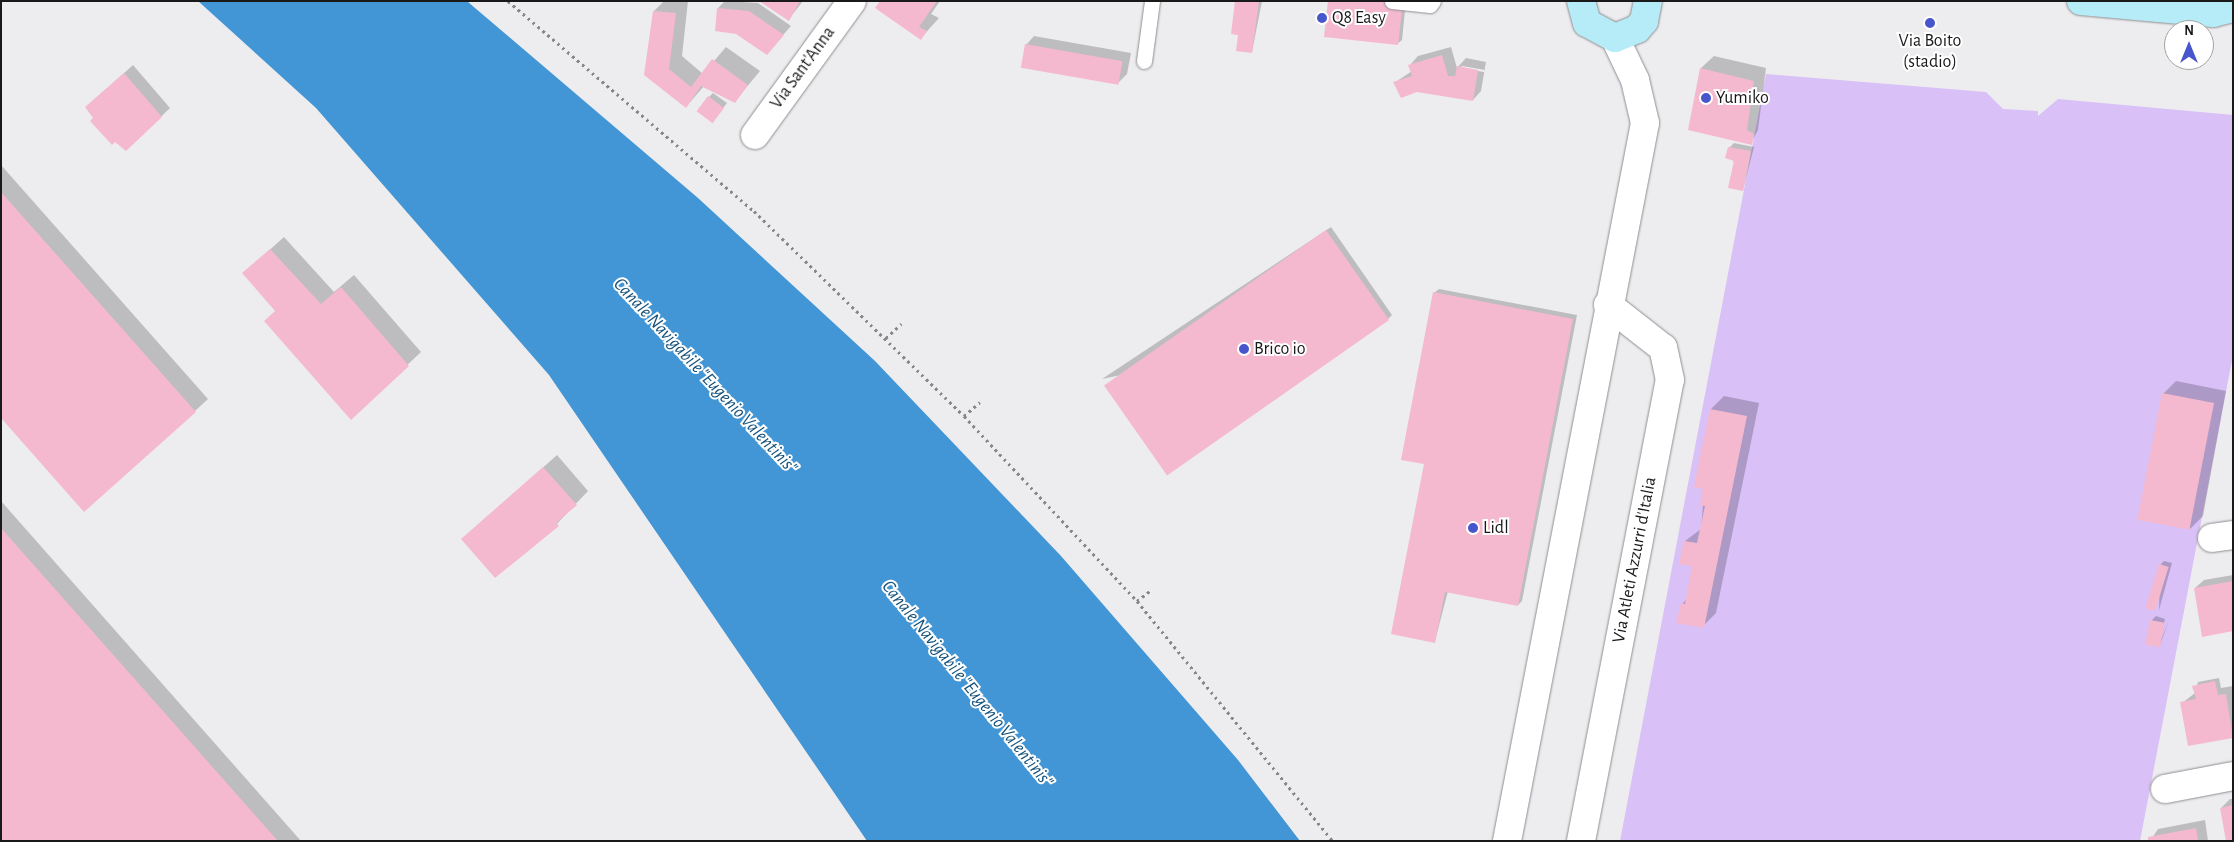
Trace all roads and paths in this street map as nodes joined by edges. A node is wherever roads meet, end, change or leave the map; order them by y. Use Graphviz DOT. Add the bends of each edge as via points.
graph roads {
  1 [pos="508,1"];
  2 [pos="852,1"];
  3 [pos="1152,1"];
  4 [pos="1392,1"];
  5 [pos="1433,1"];
  6 [pos="1581,1"];
  7 [pos="1648,1"];
  8 [pos="2080,1"];
  9 [pos="2226,14"];
  10 [pos="1626,34"];
  11 [pos="1144,61"];
  12 [pos="755,135"];
  13 [pos="1608,305"];
  14 [pos="901,324"];
  15 [pos="886,338"];
  16 [pos="980,402"];
  17 [pos="964,416"];
  18 [pos="1150,591"];
  19 [pos="1137,602"];
  20 [pos="2233,776"];
  21 [pos="2165,789"];
  22 [pos="1333,841"];
  23 [pos="1507,841"];
  24 [pos="1581,841"];
  1 -- 15 [label="path" via="754,211"];
  2 -- 12 [label="street, Via Sant'Anna"];
  3 -- 11 [label="lane"];
  4 -- 5 [label="lane"];
  6 -- 10 [label="main road" via="1587,23 1604,36"];
  7 -- 10 [label="main road" via="1644,21"];
  8 -- 9 [label="main road"];
  10 -- 13 [label="street" via="1645,123"];
  13 -- 23 [label="street"];
  13 -- 24 [label="street, Via Atleti Azzurri d'Italia" via="1663,348 1670,380"];
  14 -- 15 [label="path"];
  15 -- 17 [label="path"];
  16 -- 17 [label="path"];
  17 -- 19 [label="path"];
  18 -- 19 [label="path"];
  19 -- 22 [label="path"];
  20 -- 21 [label="street"];
}
